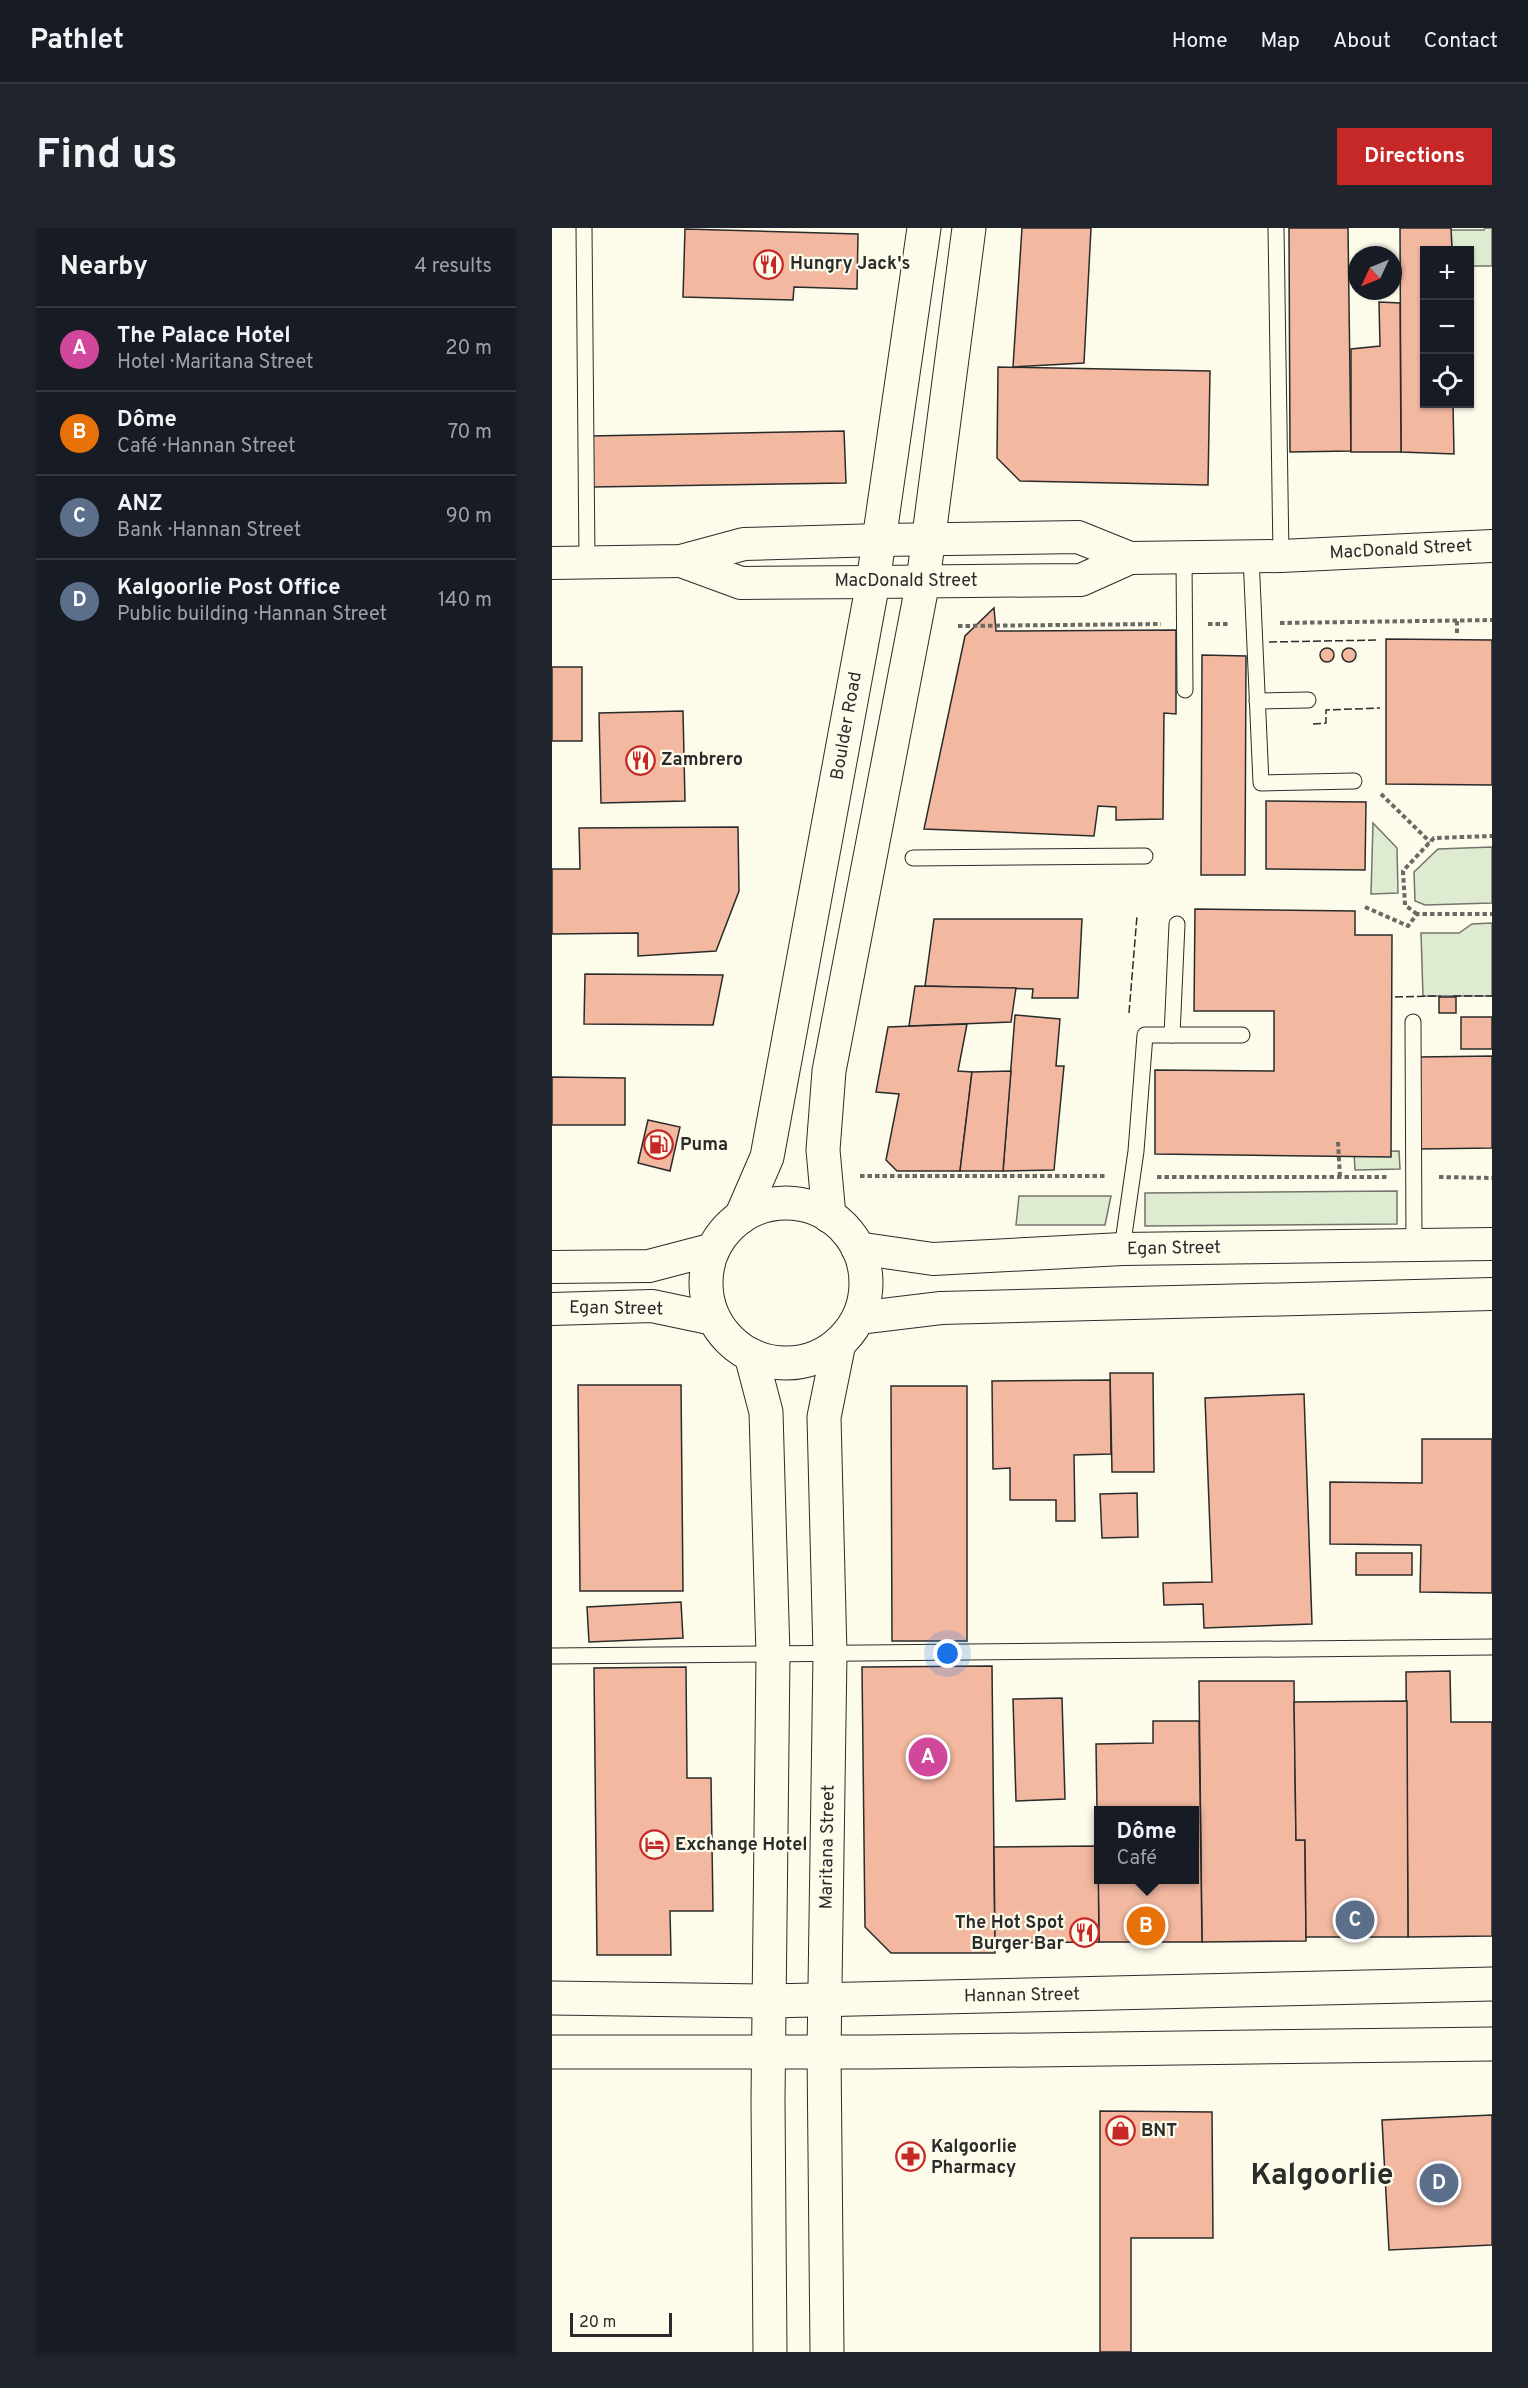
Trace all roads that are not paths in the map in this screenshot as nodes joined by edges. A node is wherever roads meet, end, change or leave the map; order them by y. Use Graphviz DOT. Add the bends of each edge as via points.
graph roads {
  1 [pos="584,228"];
  2 [pos="924,228"];
  3 [pos="969,228"];
  4 [pos="1276,228"];
  5 [pos="928,539"];
  6 [pos="880,540"];
  7 [pos="1492,546"];
  8 [pos="1251,556"];
  9 [pos="1281,556"];
  10 [pos="1130,558"];
  11 [pos="1184,558"];
  12 [pos="681,561"];
  13 [pos="587,562"];
  14 [pos="552,563"];
  15 [pos="923,581"];
  16 [pos="873,582"];
  17 [pos="1185,690"];
  18 [pos="1308,700"];
  19 [pos="1257,701"];
  20 [pos="1354,781"];
  21 [pos="1146,856"];
  22 [pos="913,858"];
  23 [pos="1177,924"];
  24 [pos="1413,1022"];
  25 [pos="1172,1035"];
  26 [pos="1242,1035"];
  27 [pos="829,1216"];
  28 [pos="741,1217"];
  29 [pos="1492,1244"];
  30 [pos="1414,1245"];
  31 [pos="857,1248"];
  32 [pos="714,1249"];
  33 [pos="1122,1249"];
  34 [pos="552,1267"];
  35 [pos="1492,1294"];
  36 [pos="552,1309"];
  37 [pos="714,1319"];
  38 [pos="848,1330"];
  39 [pos="751,1355"];
  40 [pos="1492,1647"];
  41 [pos="773,1654"];
  42 [pos="830,1654"];
  43 [pos="552,1656"];
  44 [pos="1492,1984"];
  45 [pos="552,1998"];
  46 [pos="826,2000"];
  47 [pos="769,2001"];
  48 [pos="1492,2044"];
  49 [pos="552,2052"];
  50 [pos="769,2052"];
  51 [pos="824,2052"];
  52 [pos="770,2352"];
  53 [pos="827,2352"];
  1 -- 13 [label="lane"];
  2 -- 6 [label="main road, Boulder Road"];
  3 -- 5 [label="main road"];
  4 -- 9 [label="lane"];
  5 -- 6 [label="street, MacDonald Street"];
  5 -- 10 [label="street, MacDonald Street" via="1078,537"];
  5 -- 15 [label="main road"];
  6 -- 12 [label="street, MacDonald Street" via="744,544"];
  6 -- 16 [label="main road, Boulder Road"];
  7 -- 9 [label="street, MacDonald Street"];
  8 -- 9 [label="street, MacDonald Street"];
  8 -- 11 [label="street, MacDonald Street"];
  8 -- 19 [label="lane"];
  10 -- 11 [label="street, MacDonald Street"];
  10 -- 15 [label="street, MacDonald Street" via="1081,580"];
  11 -- 17 [label="lane"];
  12 -- 13 [label="street, MacDonald Street"];
  12 -- 16 [label="street, MacDonald Street" via="741,583"];
  13 -- 14 [label="street, MacDonald Street"];
  15 -- 16 [label="street, MacDonald Street"];
  15 -- 27 [label="main road" via="829,1071 823,1150"];
  16 -- 28 [label="main road, Boulder Road" via="767,1157"];
  18 -- 19 [label="lane"];
  19 -- 20 [label="lane" via="1261,783"];
  21 -- 22 [label="lane"];
  23 -- 25 [label="lane"];
  24 -- 30 [label="lane"];
  25 -- 26 [label="lane"];
  25 -- 33 [label="lane" via="1144,1035"];
  27 -- 28 [label="main road, Boulder Road" via="782,1203"];
  27 -- 31 [label="main road, Boulder Road"];
  28 -- 32 [label="main road, Boulder Road" via="725,1231"];
  29 -- 30 [label="street, Egan Street"];
  30 -- 33 [label="street, Egan Street"];
  31 -- 33 [label="street, Egan Street" via="933,1259"];
  31 -- 38 [label="main road, Boulder Road" via="866,1288"];
  32 -- 34 [label="street" via="649,1266"];
  32 -- 37 [label="main road, Boulder Road" via="706,1280"];
  35 -- 38 [label="street" via="941,1308"];
  36 -- 37 [label="street, Egan Street" via="652,1306"];
  37 -- 39 [label="main road, Boulder Road" via="734,1344"];
  38 -- 39 [label="main road, Boulder Road" via="822,1355 790,1363"];
  38 -- 42 [label="main road, Maritana Street" via="824,1417"];
  39 -- 41 [label="main road" via="766,1412"];
  40 -- 42 [label="lane"];
  41 -- 42 [label="lane"];
  41 -- 43 [label="lane"];
  41 -- 47 [label="main road"];
  42 -- 46 [label="main road, Maritana Street"];
  44 -- 46 [label="main road, Hannan Street"];
  45 -- 47 [label="main road, Hannan Street"];
  46 -- 47 [label="main road, Hannan Street"];
  46 -- 51 [label="main road, Maritana Street"];
  47 -- 50 [label="main road"];
  48 -- 51 [label="main road"];
  49 -- 50 [label="main road"];
  50 -- 51 [label="main road"];
  50 -- 52 [label="main road"];
  51 -- 53 [label="main road, Maritana Street"];
}
